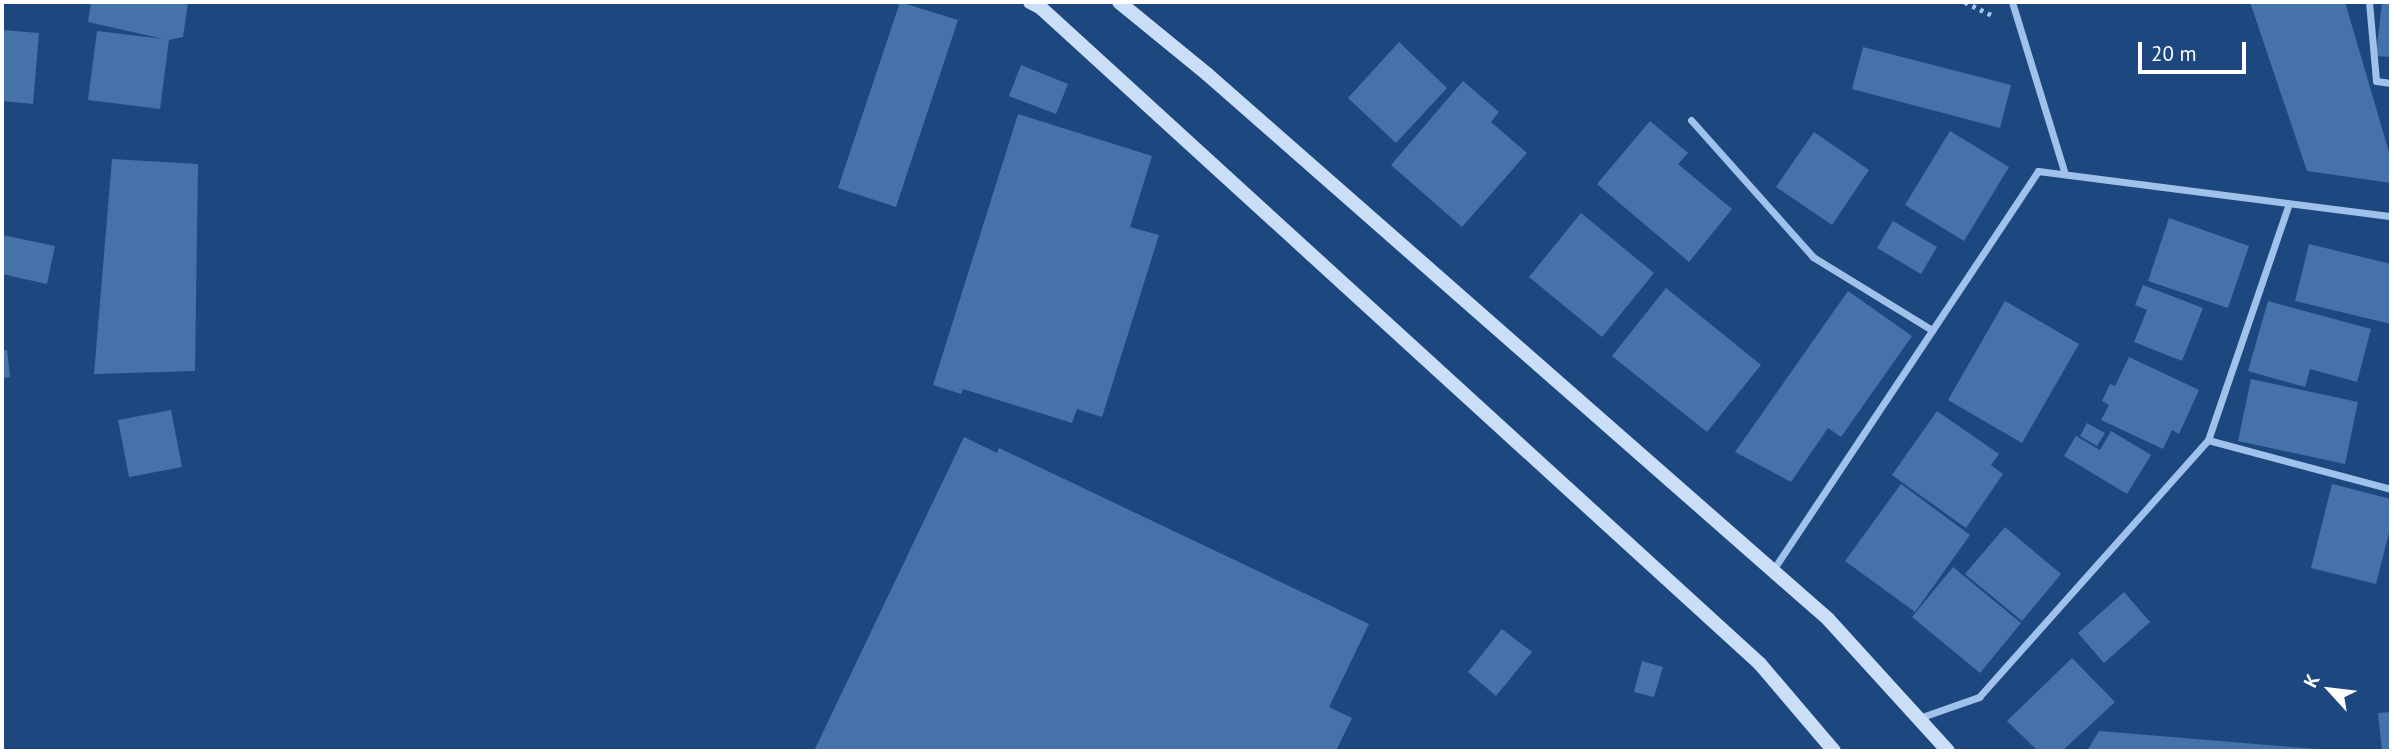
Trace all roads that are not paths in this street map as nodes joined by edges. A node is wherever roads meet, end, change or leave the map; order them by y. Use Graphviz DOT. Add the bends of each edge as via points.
graph roads {
  1 [pos="1030,2"];
  2 [pos="1119,2"];
  3 [pos="2012,2"];
  4 [pos="2369,2"];
  5 [pos="2391,83"];
  6 [pos="1690,120"];
  7 [pos="2065,174"];
  8 [pos="2289,203"];
  9 [pos="2391,216"];
  10 [pos="1932,330"];
  11 [pos="2208,440"];
  12 [pos="2391,488"];
  13 [pos="1773,570"];
  14 [pos="1918,718"];
  15 [pos="1834,751"];
  16 [pos="1948,751"];
  1 -- 15 [label="main road" via="1760,664"];
  2 -- 13 [label="main road"];
  3 -- 7 [label="street"];
  4 -- 5 [label="street" via="2376,81"];
  6 -- 10 [label="street" via="1813,257"];
  7 -- 8 [label="street"];
  7 -- 10 [label="street" via="2038,171"];
  8 -- 9 [label="street"];
  8 -- 11 [label="street"];
  10 -- 13 [label="street"];
  11 -- 12 [label="street"];
  11 -- 14 [label="street" via="1979,697"];
  13 -- 14 [label="main road" via="1828,619"];
  14 -- 16 [label="main road"];
}
